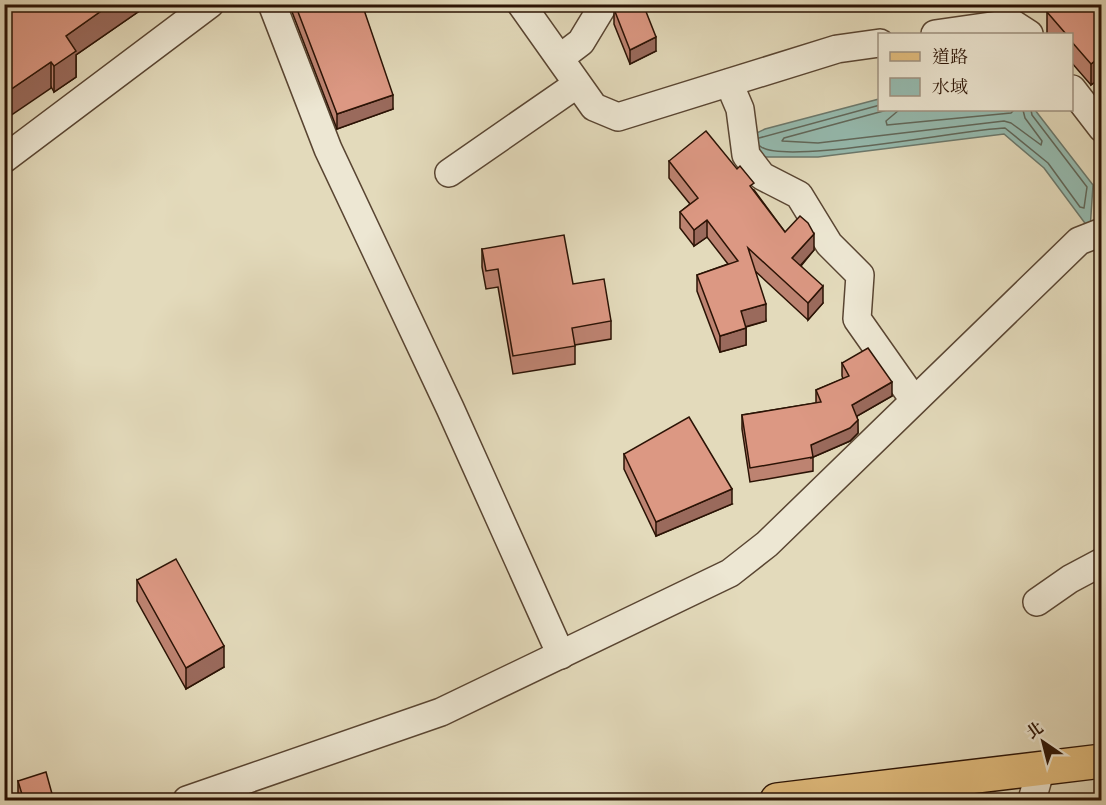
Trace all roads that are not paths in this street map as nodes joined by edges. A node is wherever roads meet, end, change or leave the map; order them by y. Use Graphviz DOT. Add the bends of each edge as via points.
graph roads {
  1 [pos="210,4"];
  2 [pos="272,4"];
  3 [pos="521,4"];
  4 [pos="604,4"];
  5 [pos="1013,21"];
  6 [pos="941,33"];
  7 [pos="878,43"];
  8 [pos="560,58"];
  9 [pos="729,83"];
  10 [pos="576,85"];
  11 [pos="1073,92"];
  12 [pos="1101,128"];
  13 [pos="4,159"];
  14 [pos="449,173"];
  15 [pos="1101,232"];
  16 [pos="914,400"];
  17 [pos="1101,562"];
  18 [pos="1037,602"];
  19 [pos="561,655"];
  20 [pos="1101,761"];
  21 [pos="1041,768"];
  22 [pos="187,801"];
  23 [pos="777,801"];
  24 [pos="1032,801"];
  1 -- 13 [label="street"];
  2 -- 19 [label="street" via="328,149"];
  3 -- 8 [label="street"];
  4 -- 8 [label="street" via="581,42"];
  5 -- 6 [label="street"];
  7 -- 9 [label="street" via="837,50"];
  8 -- 10 [label="street"];
  9 -- 10 [label="street" via="618,117 594,107"];
  9 -- 16 [label="street" via="740,109 746,155 762,176 800,195 829,244 860,275 857,319"];
  10 -- 14 [label="street"];
  11 -- 12 [label="street"];
  15 -- 16 [label="street" via="1079,241"];
  16 -- 19 [label="street" via="767,544 730,573"];
  17 -- 18 [label="street"];
  19 -- 22 [label="street" via="441,712"];
  20 -- 21 [label="main road"];
  21 -- 23 [label="main road"];
  21 -- 24 [label="street"];
}
